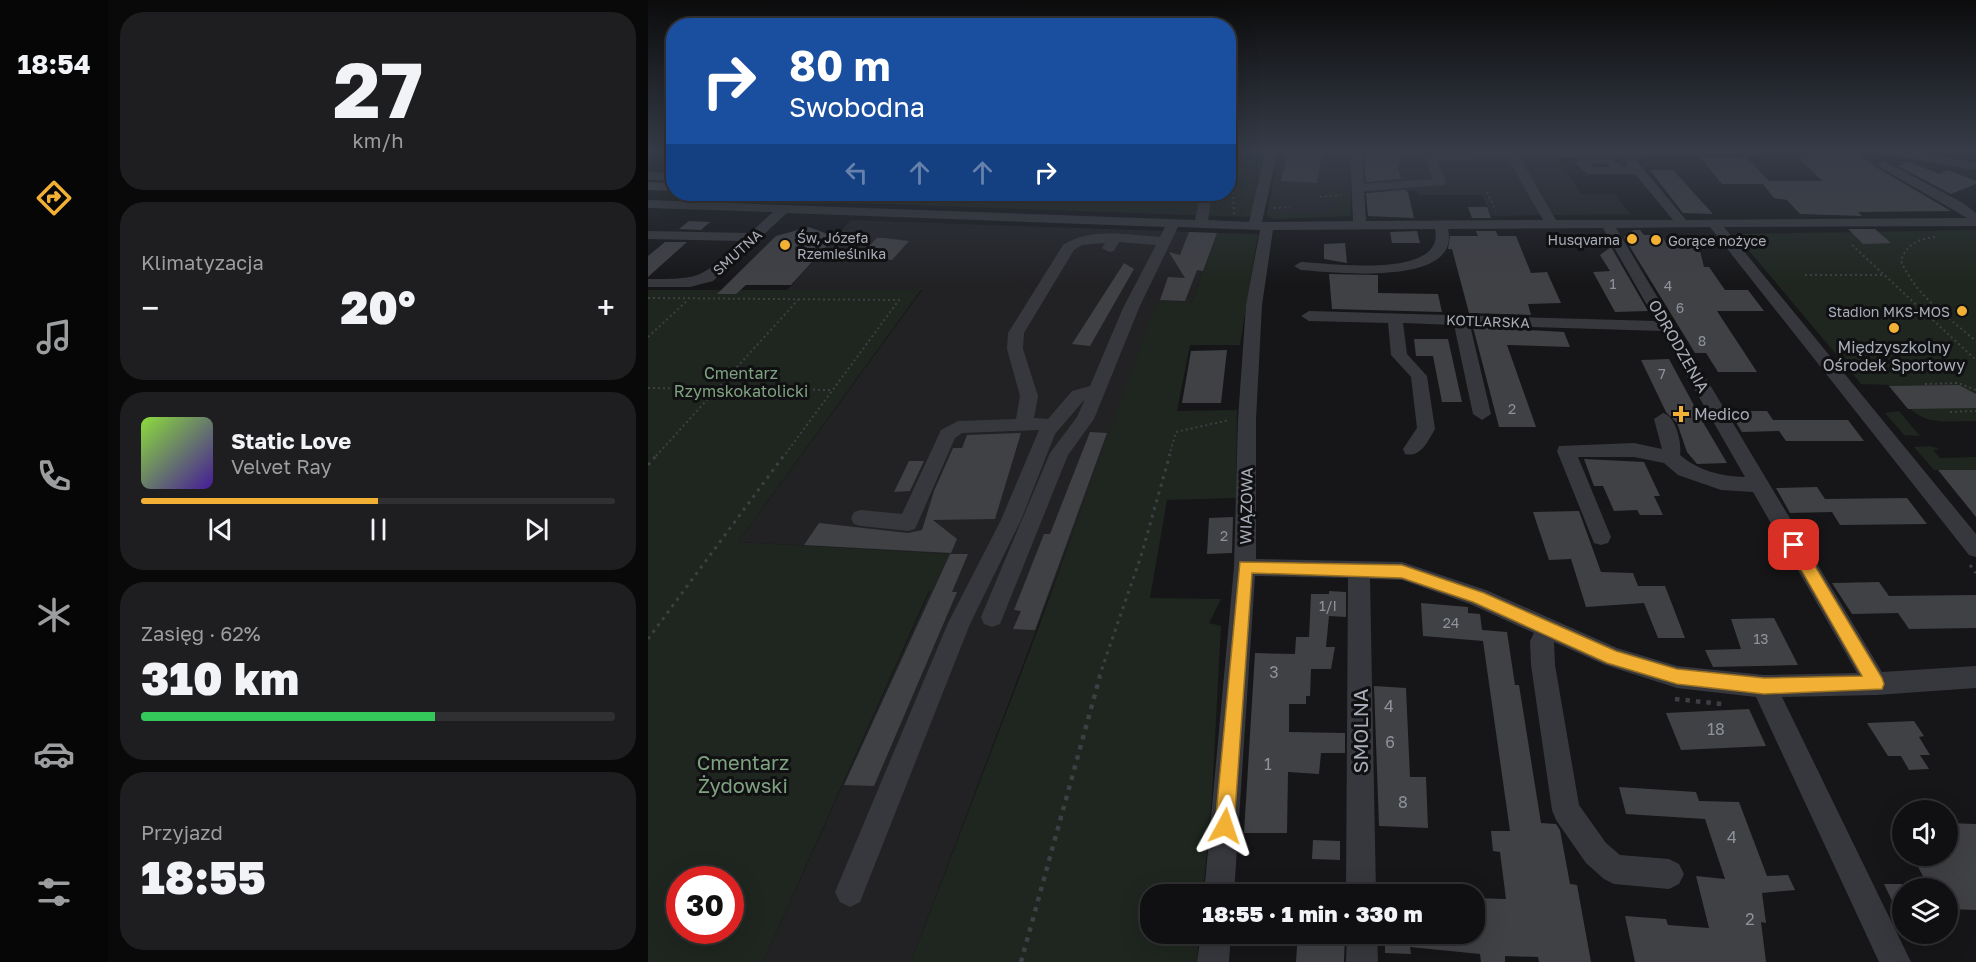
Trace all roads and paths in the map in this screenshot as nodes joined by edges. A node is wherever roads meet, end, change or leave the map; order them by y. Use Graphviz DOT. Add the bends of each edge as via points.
graph roads {
  1 [pos="1266,195"];
  2 [pos="1341,195"];
  3 [pos="1358,195"];
  4 [pos="1488,195"];
  5 [pos="1535,195"];
  6 [pos="1659,195"];
  7 [pos="1939,195"];
  8 [pos="1320,197"];
  9 [pos="786,201"];
  10 [pos="1205,201"];
  11 [pos="1234,201"];
  12 [pos="648,204"];
  13 [pos="1290,207"];
  14 [pos="1274,208"];
  15 [pos="779,209"];
  16 [pos="1500,218"];
  17 [pos="1235,219"];
  18 [pos="1976,220"];
  19 [pos="1173,223"];
  20 [pos="1201,224"];
  21 [pos="1683,224"];
  22 [pos="1714,224"];
  23 [pos="1441,225"];
  24 [pos="1552,225"];
  25 [pos="1608,225"];
  26 [pos="1261,226"];
  27 [pos="1360,226"];
  28 [pos="648,235"];
  29 [pos="1940,236"];
  30 [pos="753,237"];
  31 [pos="1165,241"];
  32 [pos="1852,245"];
  33 [pos="1301,266"];
  34 [pos="1805,275"];
  35 [pos="1885,275"];
  36 [pos="648,283"];
  37 [pos="694,294"];
  38 [pos="648,298"];
  39 [pos="689,299"];
  40 [pos="798,299"];
  41 [pos="1309,316"];
  42 [pos="1395,319"];
  43 [pos="1461,320"];
  44 [pos="1668,326"];
  45 [pos="648,338"];
  46 [pos="1976,341"];
  47 [pos="1976,360"];
  48 [pos="1925,384"];
  49 [pos="648,388"];
  50 [pos="717,388"];
  51 [pos="831,390"];
  52 [pos="1096,390"];
  53 [pos="1976,390"];
  54 [pos="1976,411"];
  55 [pos="1950,412"];
  56 [pos="1482,414"];
  57 [pos="1247,419"];
  58 [pos="1664,419"];
  59 [pos="1024,424"];
  60 [pos="1053,426"];
  61 [pos="1412,449"];
  62 [pos="1670,457"];
  63 [pos="648,465"];
  64 [pos="1759,485"];
  65 [pos="861,518"];
  66 [pos="1601,537"];
  67 [pos="1976,549"];
  68 [pos="1245,567"];
  69 [pos="1359,569"];
  70 [pos="992,617"];
  71 [pos="1548,628"];
  72 [pos="648,639"];
  73 [pos="1976,676"];
  74 [pos="1876,684"];
  75 [pos="1764,686"];
  76 [pos="1664,695"];
  77 [pos="1730,704"];
  78 [pos="1669,874"];
  79 [pos="1220,884"];
  80 [pos="1361,884"];
  81 [pos="850,892"];
  82 [pos="1215,944"];
  83 [pos="1362,944"];
  84 [pos="1021,962"];
  85 [pos="1213,962"];
  86 [pos="1362,962"];
  87 [pos="1895,962"];
  1 -- 26 [label="street, WIĄZOWA"];
  2 -- 8 [label="path"];
  3 -- 27 [label="street"];
  4 -- 16 [label="path"];
  5 -- 24 [label="street"];
  6 -- 21 [label="street"];
  7 -- 18 [label="street"];
  9 -- 15 [label="street, SMUTNA"];
  10 -- 20 [label="street"];
  11 -- 17 [label="path"];
  12 -- 15 [label="street"];
  13 -- 14 [label="path"];
  15 -- 19 [label="street"];
  15 -- 30 [label="street, SMUTNA"];
  18 -- 22 [label="street"];
  19 -- 20 [label="street"];
  19 -- 31 [label="street"];
  20 -- 26 [label="street"];
  21 -- 22 [label="street"];
  21 -- 25 [label="street"];
  22 -- 67 [label="street"];
  23 -- 24 [label="street"];
  23 -- 27 [label="street"];
  23 -- 33 [label="street" via="1441,245 1418,263 1399,268"];
  24 -- 25 [label="street"];
  25 -- 44 [label="street, ODRODZENIA"];
  26 -- 27 [label="street"];
  26 -- 57 [label="street, WIĄZOWA"];
  28 -- 30 [label="street"];
  29 -- 46 [label="path" via="1919,240 1907,248 1900,261 1916,287"];
  30 -- 36 [label="street, SMUTNA" via="702,281"];
  31 -- 52 [label="street"];
  31 -- 59 [label="street" via="1078,240 1068,248 1016,333 1015,350 1029,396"];
  32 -- 35 [label="path"];
  34 -- 35 [label="path"];
  35 -- 47 [label="path"];
  37 -- 39 [label="path"];
  38 -- 39 [label="path"];
  39 -- 40 [label="path"];
  39 -- 45 [label="path"];
  40 -- 50 [label="path"];
  40 -- 51 [label="path" via="898,300"];
  41 -- 42 [label="street, KOTLARSKA"];
  42 -- 43 [label="street, KOTLARSKA"];
  42 -- 61 [label="street" via="1399,355 1419,376 1426,429"];
  43 -- 44 [label="street, KOTLARSKA"];
  43 -- 56 [label="street"];
  44 -- 64 [label="street, ODRODZENIA"];
  48 -- 53 [label="path" via="1958,383"];
  49 -- 50 [label="path"];
  50 -- 51 [label="path"];
  50 -- 63 [label="path"];
  51 -- 72 [label="path"];
  52 -- 60 [label="street" via="1078,395"];
  52 -- 70 [label="street" via="1085,419 1059,453"];
  54 -- 55 [label="path"];
  57 -- 68 [label="street, WIĄZOWA"];
  57 -- 84 [label="path" via="1230,419 1176,432 1142,556 1091,702"];
  58 -- 62 [label="street" via="1672,448"];
  59 -- 60 [label="street"];
  59 -- 65 [label="street" via="971,425 952,430 908,523"];
  60 -- 81 [label="street" via="959,623"];
  62 -- 64 [label="street" via="1685,471 1721,483"];
  62 -- 66 [label="street" via="1634,450 1566,451"];
  64 -- 74 [label="street, ODRODZENIA"];
  68 -- 69 [label="street"];
  68 -- 79 [label="street, WIĄZOWA"];
  69 -- 71 [label="street" via="1402,571 1479,597"];
  69 -- 80 [label="street, SMOLNA"];
  71 -- 75 [label="street" via="1613,657 1677,677"];
  71 -- 78 [label="street" via="1542,641 1543,665 1566,810 1596,853 1614,869"];
  73 -- 74 [label="street"];
  74 -- 75 [label="street"];
  75 -- 87 [label="street"];
  76 -- 77 [label="path"];
  82 -- 85 [label="street"];
  83 -- 86 [label="street"];
}
